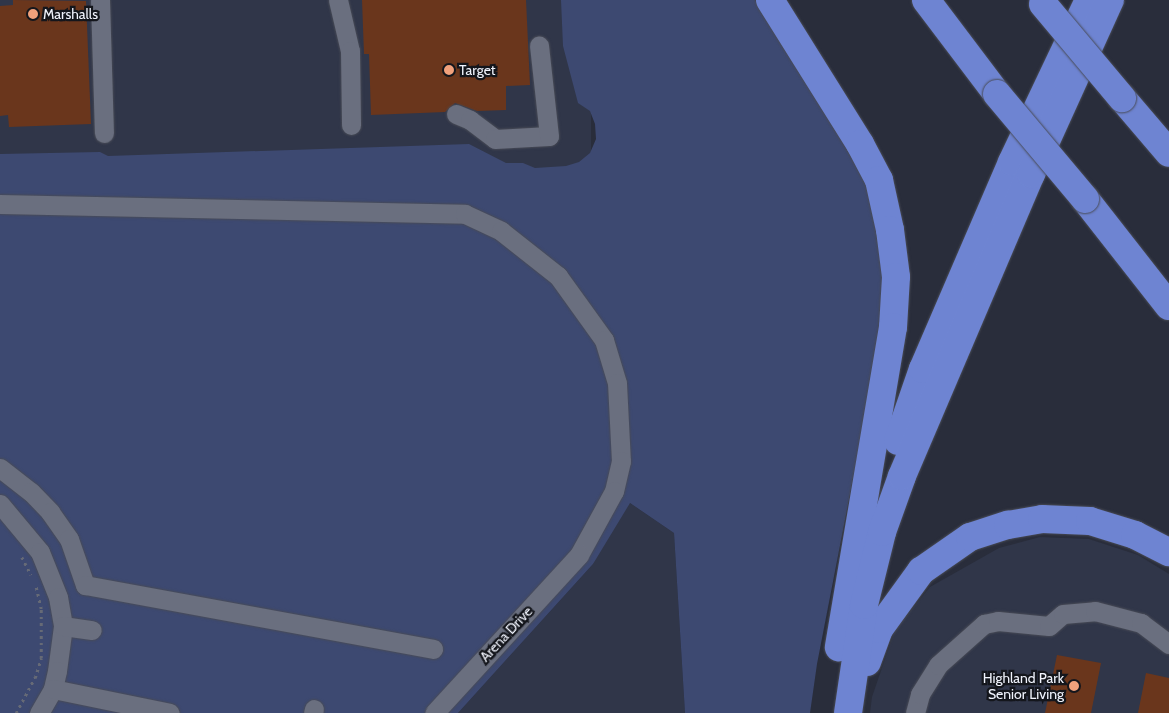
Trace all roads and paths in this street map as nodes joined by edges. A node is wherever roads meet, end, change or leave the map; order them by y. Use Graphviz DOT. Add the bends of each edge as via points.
graph roads {
  1 [pos="100,0"];
  2 [pos="338,0"];
  3 [pos="770,0"];
  4 [pos="926,0"];
  5 [pos="1089,0"];
  6 [pos="1110,0"];
  7 [pos="1041,2"];
  8 [pos="539,46"];
  9 [pos="456,114"];
  10 [pos="351,124"];
  11 [pos="104,133"];
  12 [pos="1169,153"];
  13 [pos="0,204"];
  14 [pos="1169,306"];
  15 [pos="0,468"];
  16 [pos="0,504"];
  17 [pos="18,551"];
  18 [pos="1169,552"];
  19 [pos="31,576"];
  20 [pos="35,585"];
  21 [pos="63,626"];
  22 [pos="92,630"];
  23 [pos="1169,644"];
  24 [pos="433,649"];
  25 [pos="53,690"];
  26 [pos="16,713"];
  27 [pos="39,713"];
  28 [pos="170,713"];
  29 [pos="434,713"];
  30 [pos="832,713"];
  31 [pos="848,713"];
  32 [pos="857,713"];
  33 [pos="915,713"];
  1 -- 11 [label="lane"];
  2 -- 10 [label="lane" via="350,51"];
  3 -- 30 [label="highway" via="860,144 878,180 890,230 896,277 893,327 846,590"];
  4 -- 14 [label="highway, bridge" via="997,94"];
  5 -- 30 [label="highway" via="1012,162 923,369 873,515"];
  6 -- 31 [label="highway" via="1031,174 902,476 882,532 864,604"];
  7 -- 12 [label="highway, bridge"];
  8 -- 9 [label="lane" via="549,136 495,139 470,120"];
  13 -- 29 [label="lane, Arena Drive" via="465,214 501,232 558,276 604,340 617,383 622,461 614,491 579,555"];
  15 -- 24 [label="lane" via="50,512 69,539 85,585"];
  16 -- 21 [label="lane" via="40,552 58,597"];
  17 -- 19 [label="path"];
  18 -- 32 [label="highway" via="1135,535 1090,521 1042,518 970,537 921,571 887,616 867,662"];
  20 -- 26 [label="path" via="41,609 41,658 35,678"];
  21 -- 22 [label="lane"];
  21 -- 25 [label="lane"];
  23 -- 33 [label="lane" via="1141,623 1095,611 1063,614 1049,626 998,620 984,624 938,665 920,694"];
  25 -- 27 [label="lane"];
  25 -- 28 [label="lane"];
}
